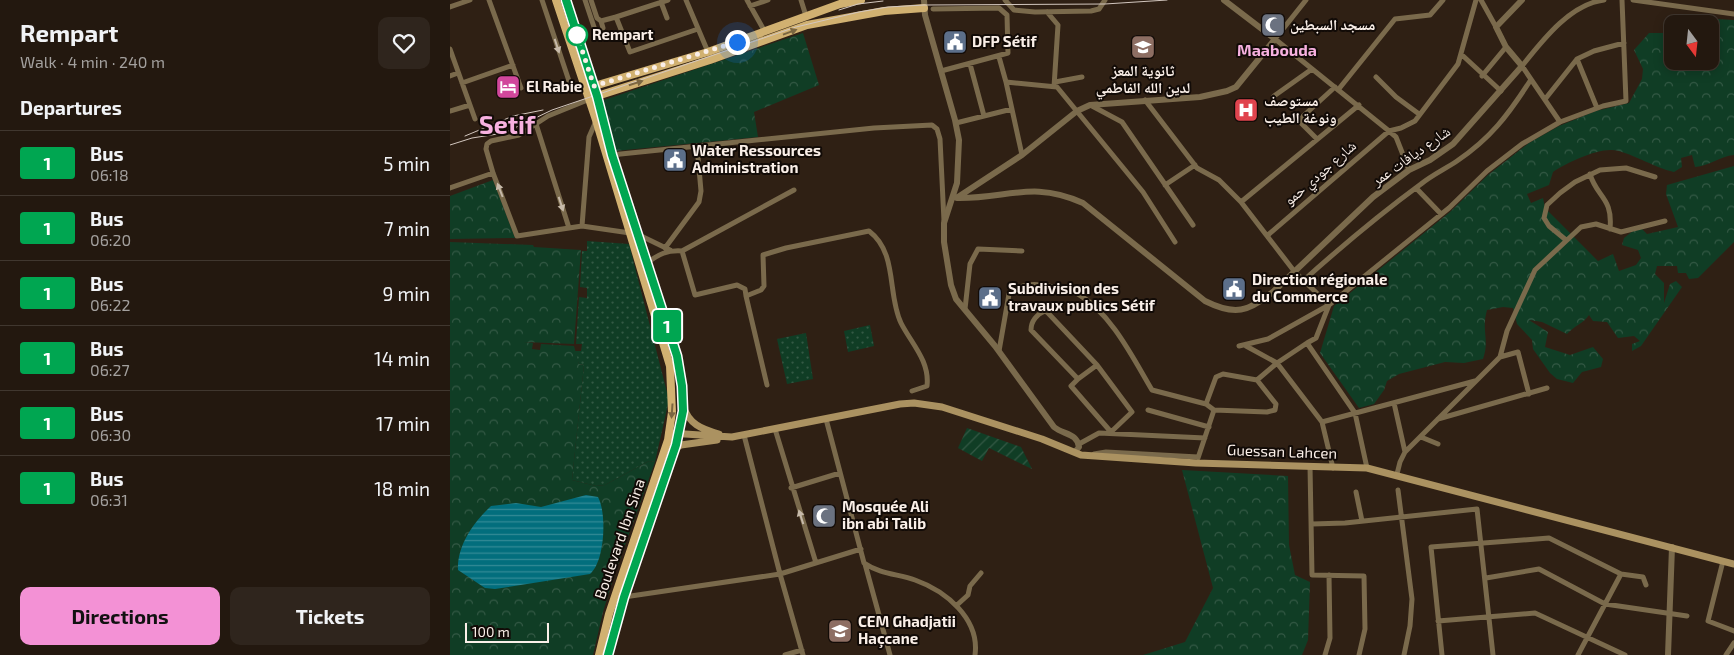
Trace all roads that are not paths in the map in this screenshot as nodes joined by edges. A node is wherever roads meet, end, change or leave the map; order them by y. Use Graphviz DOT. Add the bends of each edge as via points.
graph roads {
  1 [pos="470,0"];
  2 [pos="489,0"];
  3 [pos="542,0"];
  4 [pos="556,0"];
  5 [pos="566,0"];
  6 [pos="585,0"];
  7 [pos="591,0"];
  8 [pos="668,0"];
  9 [pos="686,0"];
  10 [pos="746,0"];
  11 [pos="768,0"];
  12 [pos="801,0"];
  13 [pos="861,0"];
  14 [pos="1005,0"];
  15 [pos="1105,0"];
  16 [pos="1224,0"];
  17 [pos="1306,0"];
  18 [pos="1443,0"];
  19 [pos="1476,0"];
  20 [pos="1481,0"];
  21 [pos="1522,0"];
  22 [pos="1604,0"];
  23 [pos="1622,0"];
  24 [pos="1633,0"];
  25 [pos="456,2"];
  26 [pos="661,2"];
  27 [pos="840,2"];
  28 [pos="924,4"];
  29 [pos="750,6"];
  30 [pos="450,7"];
  31 [pos="933,9"];
  32 [pos="1047,12"];
  33 [pos="1734,14"];
  34 [pos="806,16"];
  35 [pos="616,17"];
  36 [pos="666,18"];
  37 [pos="601,21"];
  38 [pos="1496,27"];
  39 [pos="603,28"];
  40 [pos="698,28"];
  41 [pos="595,30"];
  42 [pos="765,32"];
  43 [pos="1275,39"];
  44 [pos="1624,43"];
  45 [pos="1506,47"];
  46 [pos="450,49"];
  47 [pos="708,52"];
  48 [pos="1461,54"];
  49 [pos="999,57"];
  50 [pos="1577,60"];
  51 [pos="970,64"];
  52 [pos="513,65"];
  53 [pos="1522,66"];
  54 [pos="1312,69"];
  55 [pos="941,71"];
  56 [pos="458,73"];
  57 [pos="450,76"];
  58 [pos="1482,76"];
  59 [pos="1082,77"];
  60 [pos="1376,77"];
  61 [pos="1530,81"];
  62 [pos="1006,82"];
  63 [pos="462,83"];
  64 [pos="1054,84"];
  65 [pos="590,87"];
  66 [pos="521,88"];
  67 [pos="1336,88"];
  68 [pos="1501,91"];
  69 [pos="1274,96"];
  70 [pos="593,97"];
  71 [pos="1546,98"];
  72 [pos="1145,100"];
  73 [pos="470,105"];
  74 [pos="1090,105"];
  75 [pos="1359,105"];
  76 [pos="1597,108"];
  77 [pos="1012,110"];
  78 [pos="450,111"];
  79 [pos="1077,111"];
  80 [pos="1419,114"];
  81 [pos="984,116"];
  82 [pos="475,119"];
  83 [pos="596,120"];
  84 [pos="1560,122"];
  85 [pos="956,123"];
  86 [pos="536,124"];
  87 [pos="1390,131"];
  88 [pos="1317,139"];
  89 [pos="696,146"];
  90 [pos="609,154"];
  91 [pos="1022,155"];
  92 [pos="1195,165"];
  93 [pos="1410,170"];
  94 [pos="493,173"];
  95 [pos="1590,174"];
  96 [pos="1655,177"];
  97 [pos="1165,185"];
  98 [pos="450,188"];
  99 [pos="1416,188"];
  100 [pos="794,190"];
  101 [pos="956,198"];
  102 [pos="950,202"];
  103 [pos="1241,202"];
  104 [pos="1441,214"];
  105 [pos="1665,221"];
  106 [pos="944,224"];
  107 [pos="1193,225"];
  108 [pos="582,226"];
  109 [pos="569,228"];
  110 [pos="1610,228"];
  111 [pos="632,231"];
  112 [pos="1268,235"];
  113 [pos="1566,240"];
  114 [pos="1175,242"];
  115 [pos="668,249"];
  116 [pos="682,251"];
  117 [pos="1022,251"];
  118 [pos="647,263"];
  119 [pos="1294,271"];
  120 [pos="1304,280"];
  121 [pos="746,296"];
  122 [pos="1329,305"];
  123 [pos="965,309"];
  124 [pos="1307,343"];
  125 [pos="1246,345"];
  126 [pos="1239,346"];
  127 [pos="999,351"];
  128 [pos="1500,357"];
  129 [pos="1277,363"];
  130 [pos="1097,365"];
  131 [pos="1078,379"];
  132 [pos="1257,380"];
  133 [pos="1475,381"];
  134 [pos="767,385"];
  135 [pos="1547,388"];
  136 [pos="912,391"];
  137 [pos="1529,394"];
  138 [pos="683,403"];
  139 [pos="1206,404"];
  140 [pos="1394,404"];
  141 [pos="1148,410"];
  142 [pos="1214,410"];
  143 [pos="1355,413"];
  144 [pos="826,419"];
  145 [pos="1438,419"];
  146 [pos="1322,422"];
  147 [pos="1209,427"];
  148 [pos="774,429"];
  149 [pos="669,432"];
  150 [pos="1110,433"];
  151 [pos="678,434"];
  152 [pos="744,435"];
  153 [pos="1421,437"];
  154 [pos="732,438"];
  155 [pos="1205,438"];
  156 [pos="1079,444"];
  157 [pos="1438,444"];
  158 [pos="674,450"];
  159 [pos="1075,452"];
  160 [pos="1406,452"];
  161 [pos="1197,460"];
  162 [pos="1310,466"];
  163 [pos="1333,468"];
  164 [pos="1367,468"];
  165 [pos="840,473"];
  166 [pos="1397,474"];
  167 [pos="791,488"];
  168 [pos="1398,490"];
  169 [pos="1356,492"];
  170 [pos="1403,517"];
  171 [pos="1362,521"];
  172 [pos="1312,524"];
  173 [pos="1483,544"];
  174 [pos="1672,548"];
  175 [pos="861,549"];
  176 [pos="1723,561"];
  177 [pos="816,563"];
  178 [pos="864,563"];
  179 [pos="1734,564"];
  180 [pos="981,573"];
  181 [pos="780,574"];
  182 [pos="1621,574"];
  183 [pos="1329,575"];
  184 [pos="1486,578"];
  185 [pos="1646,585"];
  186 [pos="624,597"];
  187 [pos="1605,604"];
  188 [pos="957,605"];
  189 [pos="1670,612"];
  190 [pos="1687,616"];
  191 [pos="1490,617"];
  192 [pos="1438,621"];
  193 [pos="1734,631"];
  194 [pos="1587,636"];
  195 [pos="1734,643"];
  196 [pos="803,653"];
  197 [pos="599,655"];
  198 [pos="608,655"];
  199 [pos="785,655"];
  200 [pos="890,655"];
  201 [pos="977,655"];
  202 [pos="1326,655"];
  203 [pos="1359,655"];
  204 [pos="1404,655"];
  205 [pos="1442,655"];
  206 [pos="1493,655"];
  207 [pos="1578,655"];
  208 [pos="1625,655"];
  209 [pos="1668,655"];
  210 [pos="1726,655"];
  1 -- 25 [label="street"];
  2 -- 52 [label="street"];
  3 -- 65 [label="street, one-way" via="569,81 574,86"];
  4 -- 65 [label="main road"];
  5 -- 65 [label="main road"];
  6 -- 41 [label="street"];
  7 -- 37 [label="street"];
  8 -- 26 [label="street"];
  9 -- 40 [label="street"];
  10 -- 29 [label="street"];
  11 -- 29 [label="street"];
  12 -- 34 [label="street"];
  13 -- 27 [label="main road"];
  14 -- 32 [label="street" via="1014,10"];
  15 -- 32 [label="street" via="1099,9 1091,11"];
  16 -- 43 [label="street"];
  17 -- 43 [label="street"];
  18 -- 67 [label="street" via="1430,15 1395,19"];
  19 -- 48 [label="street, شارع جودي حمو"];
  20 -- 38 [label="street"];
  21 -- 38 [label="street"];
  22 -- 53 [label="street, شارع ديافات عمر" via="1579,8"];
  23 -- 44 [label="street"];
  24 -- 33 [label="street"];
  25 -- 30 [label="street"];
  26 -- 35 [label="street"];
  26 -- 36 [label="street"];
  27 -- 34 [label="main road"];
  28 -- 55 [label="street"];
  70 -- 28 [label="main road, one-way" via="807,25"];
  29 -- 42 [label="street"];
  31 -- 49 [label="street" via="999,8 1007,15 1008,53"];
  32 -- 64 [label="street" via="1058,25"];
  34 -- 42 [label="main road"];
  35 -- 37 [label="street"];
  35 -- 40 [label="street" via="623,44 630,52"];
  37 -- 39 [label="street"];
  38 -- 45 [label="street"];
  40 -- 47 [label="street"];
  42 -- 47 [label="main road"];
  43 -- 54 [label="street"];
  43 -- 72 [label="street" via="1236,87 1200,96"];
  44 -- 50 [label="street" via="1594,51"];
  44 -- 76 [label="street" via="1626,101"];
  45 -- 53 [label="street"];
  45 -- 58 [label="street"];
  46 -- 56 [label="street"];
  47 -- 65 [label="main road"];
  48 -- 58 [label="street"];
  48 -- 80 [label="street, شارع جودي حمو" via="1454,71"];
  49 -- 51 [label="street"];
  49 -- 62 [label="street"];
  50 -- 71 [label="street"];
  50 -- 76 [label="street"];
  51 -- 55 [label="street"];
  51 -- 81 [label="street"];
  52 -- 63 [label="street"];
  52 -- 66 [label="street"];
  53 -- 61 [label="street"];
  53 -- 68 [label="street, شارع ديافات عمر"];
  54 -- 67 [label="street"];
  54 -- 69 [label="street"];
  55 -- 85 [label="street"];
  56 -- 57 [label="street"];
  56 -- 63 [label="street"];
  58 -- 68 [label="street"];
  59 -- 64 [label="street"];
  60 -- 80 [label="street"];
  61 -- 71 [label="street"];
  61 -- 99 [label="street" via="1495,131"];
  62 -- 64 [label="street"];
  62 -- 77 [label="street"];
  63 -- 73 [label="street"];
  64 -- 79 [label="street"];
  65 -- 70 [label="main road"];
  67 -- 75 [label="street"];
  67 -- 88 [label="street" via="1300,118"];
  68 -- 93 [label="street, شارع ديافات عمر" via="1453,144"];
  70 -- 83 [label="main road"];
  70 -- 86 [label="street"];
  70 -- 90 [label="main road"];
  71 -- 84 [label="street"];
  72 -- 74 [label="street"];
  72 -- 92 [label="street"];
  73 -- 78 [label="street"];
  73 -- 82 [label="street"];
  74 -- 79 [label="street"];
  74 -- 97 [label="street" via="1122,122"];
  75 -- 87 [label="street"];
  75 -- 88 [label="street"];
  76 -- 84 [label="street"];
  77 -- 81 [label="street"];
  77 -- 91 [label="street"];
  79 -- 91 [label="street"];
  79 -- 114 [label="street" via="1143,192"];
  80 -- 87 [label="street, شارع جودي حمو" via="1407,126"];
  81 -- 85 [label="street"];
  83 -- 90 [label="main road"];
  83 -- 108 [label="street" via="589,137"];
  84 -- 104 [label="street" via="1522,144 1487,171"];
  85 -- 102 [label="street" via="959,159 957,183"];
  86 -- 94 [label="street" via="519,135 487,144"];
  86 -- 109 [label="street, one-way"];
  87 -- 93 [label="street" via="1396,137"];
  87 -- 112 [label="street, شارع جودي حمو"];
  88 -- 103 [label="street"];
  89 -- 90 [label="street"];
  89 -- 106 [label="street" via="932,125 940,139"];
  89 -- 115 [label="street" via="701,191 699,202"];
  90 -- 111 [label="main road"];
  91 -- 101 [label="street"];
  92 -- 97 [label="street"];
  92 -- 103 [label="street" via="1219,180"];
  93 -- 119 [label="street, شارع ديافات عمر" via="1373,197"];
  94 -- 98 [label="street"];
  109 -- 94 [label="street, one-way" via="517,236"];
  95 -- 96 [label="street" via="1609,168 1626,168"];
  95 -- 110 [label="street" via="1610,209"];
  95 -- 113 [label="street" via="1547,205 1545,222"];
  97 -- 107 [label="street"];
  99 -- 104 [label="street"];
  99 -- 120 [label="street"];
  100 -- 116 [label="street"];
  101 -- 102 [label="street"];
  101 -- 119 [label="street, شارع ديافات عمر" via="1031,190 1067,195 1083,203 1205,301 1223,310 1242,310 1252,306"];
  102 -- 106 [label="street"];
  103 -- 112 [label="street"];
  104 -- 122 [label="street"];
  105 -- 110 [label="street" via="1620,232"];
  106 -- 123 [label="street" via="951,285 956,299"];
  108 -- 109 [label="street"];
  108 -- 111 [label="street"];
  110 -- 113 [label="street" via="1588,224"];
  111 -- 115 [label="street"];
  111 -- 118 [label="main road"];
  111 -- 149 [label="main road, Boulevard Ibn Sina, one-way" via="670,366 672,412"];
  112 -- 119 [label="street"];
  113 -- 128 [label="street" via="1532,275 1507,331"];
  115 -- 116 [label="street"];
  115 -- 118 [label="street"];
  116 -- 121 [label="street" via="695,295 737,285 744,289"];
  117 -- 123 [label="street" via="978,249 970,264"];
  118 -- 138 [label="main road" via="677,356"];
  119 -- 120 [label="street"];
  120 -- 122 [label="street"];
  121 -- 134 [label="street"];
  121 -- 136 [label="street" via="764,286 763,255 870,231 879,238 884,250 901,324 920,352 927,386"];
  122 -- 124 [label="street" via="1316,338"];
  122 -- 125 [label="street" via="1268,339"];
  123 -- 127 [label="street"];
  124 -- 129 [label="street"];
  124 -- 143 [label="street"];
  125 -- 126 [label="street"];
  125 -- 129 [label="street"];
  127 -- 139 [label="street" via="1009,294 1015,288 1033,284 1072,291 1116,330 1152,390"];
  127 -- 156 [label="street" via="1054,427 1061,433 1074,436"];
  128 -- 133 [label="street"];
  128 -- 137 [label="street" via="1518,352"];
  129 -- 132 [label="street"];
  129 -- 146 [label="street"];
  130 -- 131 [label="street"];
  130 -- 131 [label="street" via="1048,313 1041,313 1033,320 1031,330"];
  130 -- 150 [label="street" via="1132,412"];
  131 -- 150 [label="street" via="1072,384 1072,389"];
  132 -- 139 [label="street" via="1219,374"];
  132 -- 142 [label="street" via="1276,404 1275,410"];
  133 -- 140 [label="street"];
  133 -- 145 [label="street"];
  135 -- 137 [label="street"];
  137 -- 145 [label="street"];
  138 -- 151 [label="main road"];
  138 -- 154 [label="main road" via="689,420 696,425"];
  139 -- 142 [label="street"];
  140 -- 143 [label="street"];
  140 -- 160 [label="street"];
  141 -- 147 [label="street"];
  142 -- 147 [label="street"];
  143 -- 146 [label="street"];
  143 -- 164 [label="street"];
  144 -- 148 [label="main road, Guessan Lahcen"];
  144 -- 159 [label="main road, Guessan Lahcen" via="900,404 921,403 942,407"];
  144 -- 165 [label="street"];
  145 -- 153 [label="street"];
  146 -- 163 [label="street"];
  147 -- 155 [label="street"];
  148 -- 152 [label="main road, Guessan Lahcen"];
  148 -- 167 [label="street"];
  149 -- 151 [label="main road"];
  149 -- 197 [label="main road, Boulevard Ibn Sina" via="609,614"];
  150 -- 155 [label="street"];
  150 -- 156 [label="street" via="1094,434"];
  151 -- 154 [label="main road"];
  151 -- 158 [label="main road"];
  152 -- 154 [label="main road, Guessan Lahcen"];
  152 -- 181 [label="street"];
  153 -- 157 [label="street"];
  153 -- 160 [label="street"];
  154 -- 158 [label="main road" via="681,445"];
  155 -- 161 [label="street"];
  156 -- 159 [label="street"];
  158 -- 186 [label="main road"];
  159 -- 161 [label="main road, Guessan Lahcen"];
  160 -- 166 [label="street"];
  161 -- 162 [label="main road, Guessan Lahcen"];
  162 -- 163 [label="main road, Guessan Lahcen"];
  162 -- 172 [label="street"];
  163 -- 164 [label="main road, Guessan Lahcen"];
  164 -- 166 [label="main road, Guessan Lahcen"];
  165 -- 167 [label="street"];
  165 -- 175 [label="street"];
  166 -- 174 [label="main road, Guessan Lahcen"];
  177 -- 167 [label="street, one-way"];
  168 -- 170 [label="street"];
  169 -- 171 [label="street"];
  170 -- 171 [label="street"];
  170 -- 173 [label="street" via="1477,509"];
  170 -- 204 [label="street" via="1412,599"];
  171 -- 172 [label="street"];
  172 -- 183 [label="street" via="1312,575"];
  173 -- 182 [label="street" via="1549,538"];
  173 -- 184 [label="street"];
  173 -- 192 [label="street" via="1431,547"];
  174 -- 176 [label="main road, Guessan Lahcen"];
  174 -- 189 [label="street"];
  175 -- 177 [label="street"];
  175 -- 178 [label="street"];
  176 -- 179 [label="main road, Guessan Lahcen"];
  176 -- 193 [label="street" via="1708,621"];
  177 -- 181 [label="street"];
  178 -- 188 [label="street" via="925,584"];
  178 -- 200 [label="street"];
  180 -- 188 [label="street" via="970,586 968,595"];
  181 -- 186 [label="street"];
  181 -- 196 [label="street"];
  182 -- 185 [label="street" via="1643,577"];
  182 -- 187 [label="street"];
  183 -- 202 [label="street" via="1330,638"];
  183 -- 203 [label="street" via="1364,576 1365,629"];
  184 -- 187 [label="street" via="1539,570"];
  184 -- 191 [label="street"];
  186 -- 198 [label="main road"];
  187 -- 189 [label="street"];
  187 -- 194 [label="street"];
  188 -- 201 [label="street" via="970,624"];
  189 -- 190 [label="street"];
  189 -- 209 [label="street"];
  191 -- 192 [label="street"];
  191 -- 194 [label="street" via="1535,613"];
  191 -- 206 [label="street"];
  192 -- 205 [label="street"];
  194 -- 207 [label="street"];
  194 -- 208 [label="street"];
  195 -- 210 [label="street"];
  196 -- 199 [label="street"];
}
